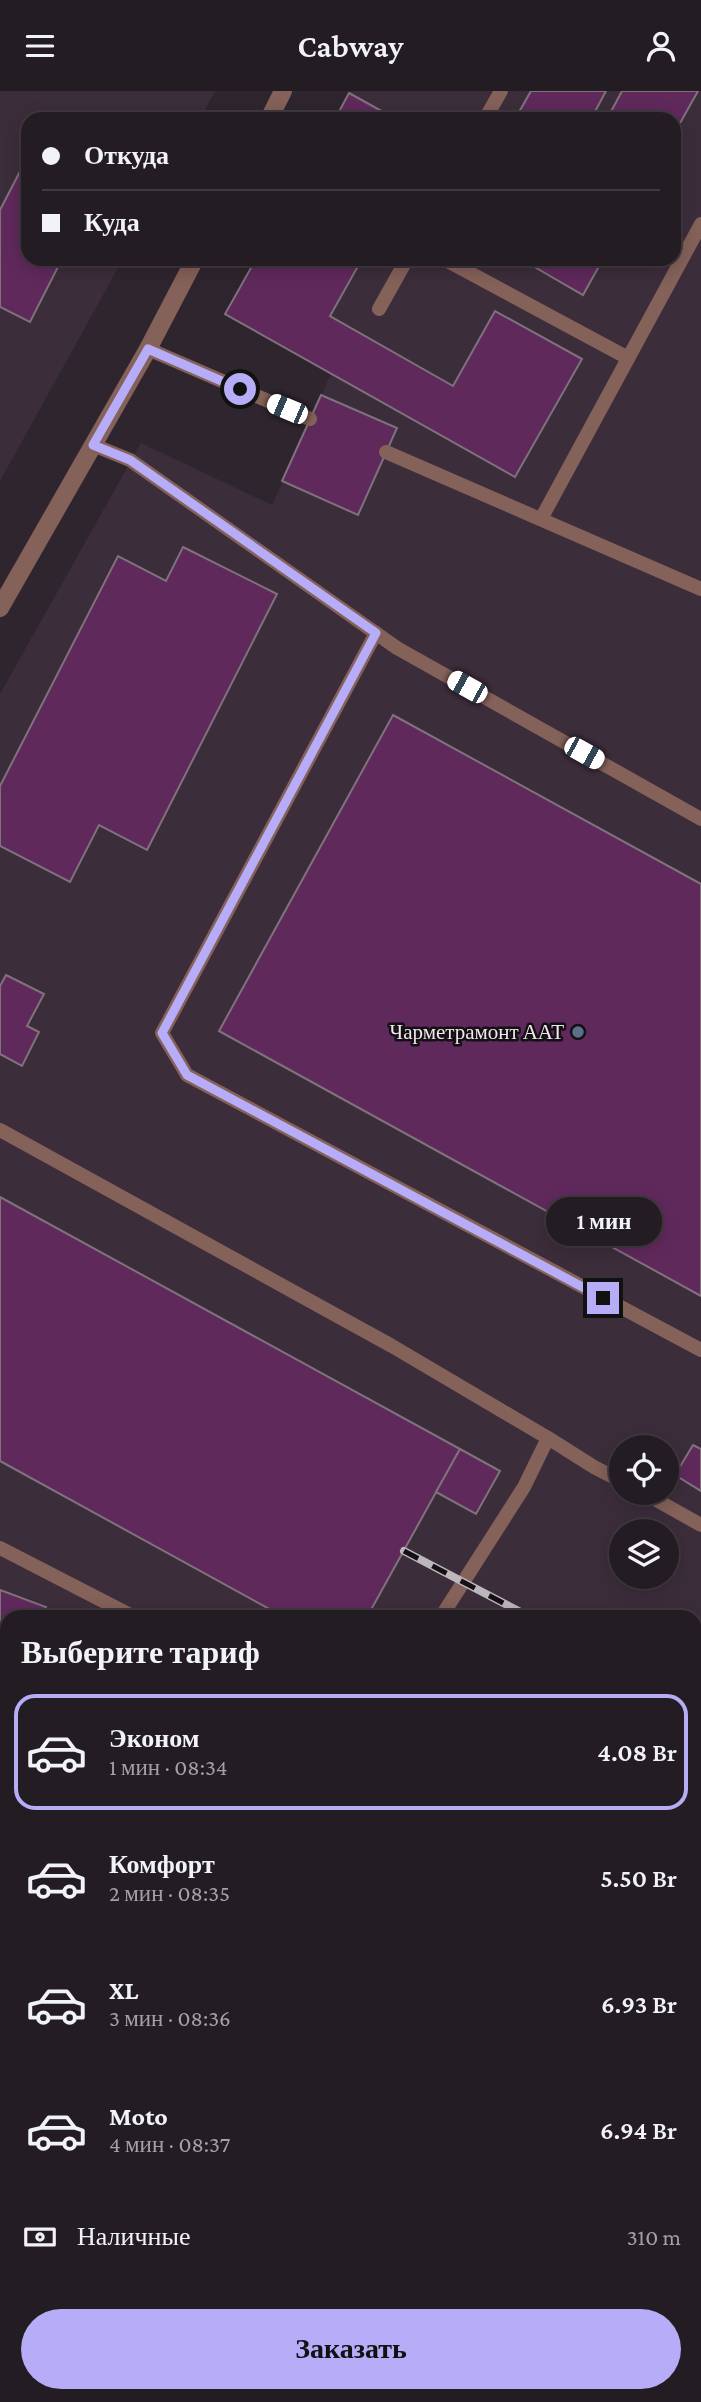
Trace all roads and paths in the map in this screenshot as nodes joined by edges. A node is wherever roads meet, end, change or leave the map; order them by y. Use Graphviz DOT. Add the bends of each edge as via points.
graph roads {
  1 [pos="283,91"];
  2 [pos="501,91"];
  3 [pos="272,112"];
  4 [pos="489,112"];
  5 [pos="701,223"];
  6 [pos="681,260"];
  7 [pos="191,266"];
  8 [pos="403,266"];
  9 [pos="457,266"];
  10 [pos="678,266"];
  11 [pos="379,309"];
  12 [pos="148,349"];
  13 [pos="628,358"];
  14 [pos="310,419"];
  15 [pos="93,445"];
  16 [pos="386,452"];
  17 [pos="541,519"];
  18 [pos="701,589"];
  19 [pos="0,608"];
  20 [pos="376,633"];
  21 [pos="701,819"];
  22 [pos="0,1130"];
  23 [pos="701,1350"];
  24 [pos="548,1439"];
  25 [pos="609,1475"];
  26 [pos="665,1505"];
  27 [pos="701,1525"];
  28 [pos="0,1548"];
  29 [pos="120,1610"];
  30 [pos="445,1610"];
  1 -- 3 [label="street"];
  2 -- 4 [label="lane"];
  5 -- 6 [label="lane"];
  7 -- 12 [label="street"];
  8 -- 11 [label="lane"];
  9 -- 13 [label="lane"];
  10 -- 13 [label="lane"];
  12 -- 14 [label="lane"];
  12 -- 15 [label="street"];
  13 -- 17 [label="lane"];
  15 -- 19 [label="street"];
  15 -- 20 [label="lane" via="130,460"];
  16 -- 17 [label="lane"];
  17 -- 18 [label="lane"];
  20 -- 21 [label="lane"];
  20 -- 23 [label="lane" via="162,1033 187,1075"];
  22 -- 24 [label="lane" via="393,1346"];
  24 -- 25 [label="lane"];
  24 -- 30 [label="lane" via="524,1487"];
  26 -- 27 [label="lane"];
  28 -- 29 [label="lane"];
}
